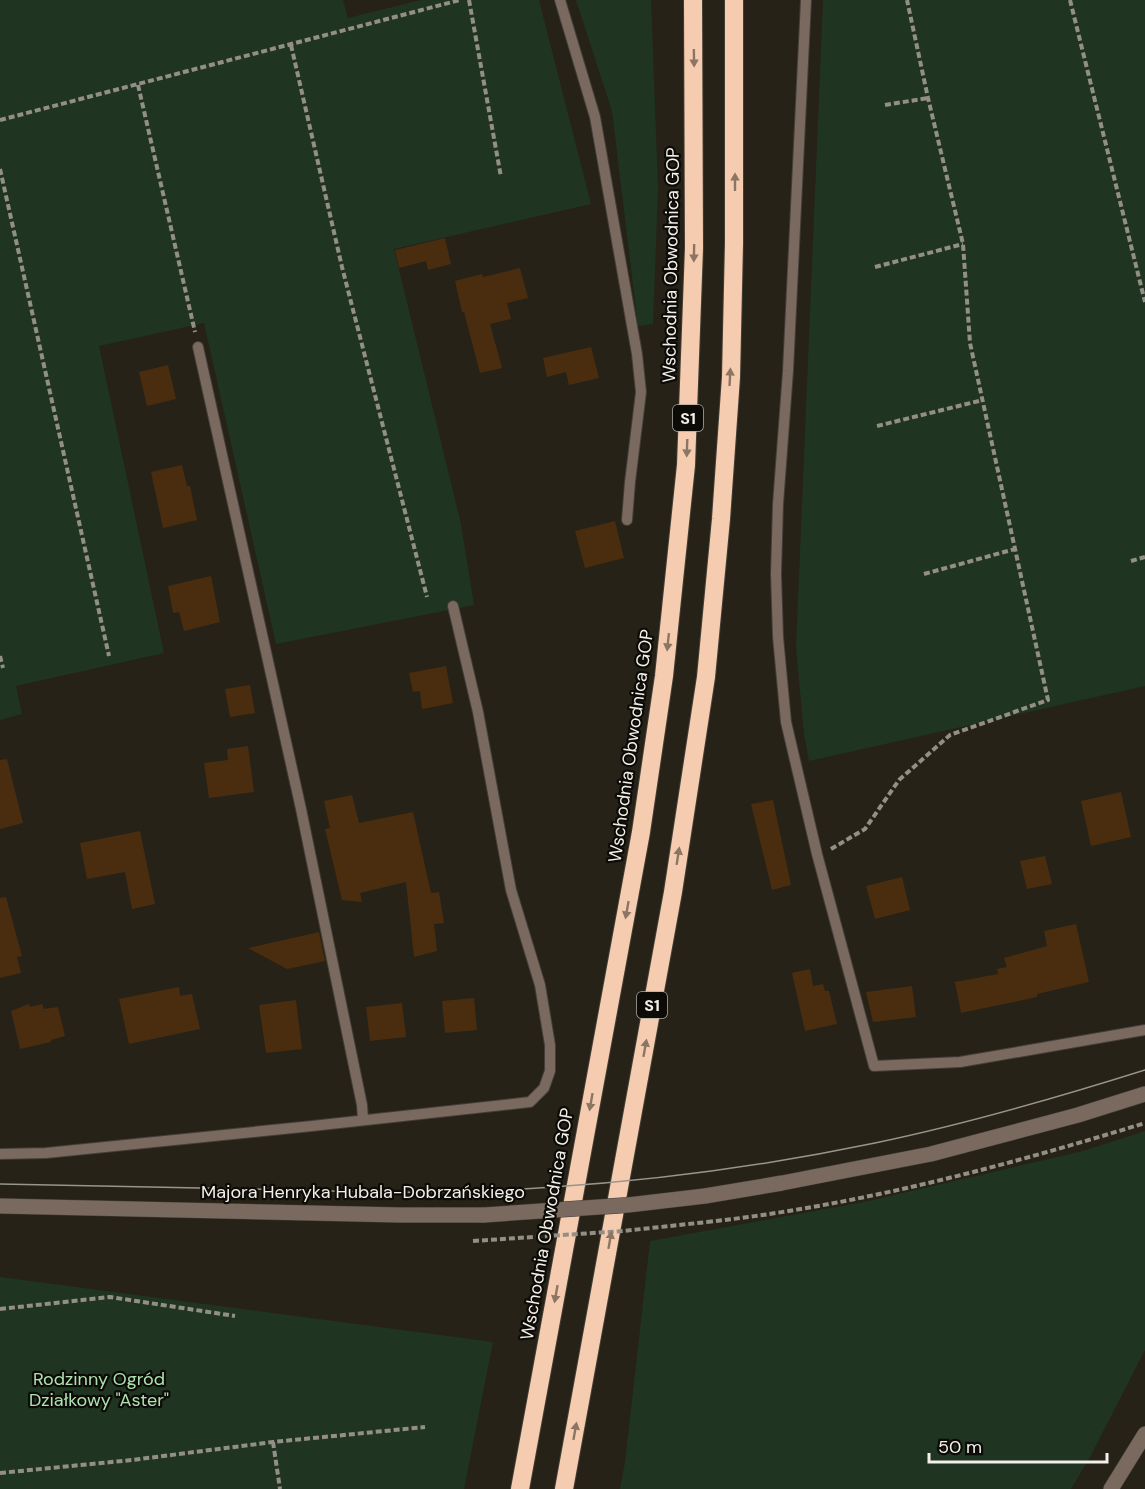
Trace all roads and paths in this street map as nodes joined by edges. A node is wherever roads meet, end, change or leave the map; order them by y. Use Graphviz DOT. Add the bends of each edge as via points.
graph roads {
  1 [pos="460,0"];
  2 [pos="469,0"];
  3 [pos="560,0"];
  4 [pos="693,0"];
  5 [pos="735,0"];
  6 [pos="806,0"];
  7 [pos="907,0"];
  8 [pos="1070,0"];
  9 [pos="291,45"];
  10 [pos="138,85"];
  11 [pos="928,98"];
  12 [pos="885,105"];
  13 [pos="0,120"];
  14 [pos="0,169"];
  15 [pos="501,177"];
  16 [pos="963,244"];
  17 [pos="875,267"];
  18 [pos="1145,302"];
  19 [pos="198,347"];
  20 [pos="983,400"];
  21 [pos="877,426"];
  22 [pos="627,520"];
  23 [pos="1015,549"];
  24 [pos="1145,557"];
  25 [pos="1131,561"];
  26 [pos="924,574"];
  27 [pos="427,597"];
  28 [pos="453,606"];
  29 [pos="0,656"];
  30 [pos="109,656"];
  31 [pos="3,668"];
  32 [pos="817,854"];
  33 [pos="1145,1030"];
  34 [pos="1145,1094"];
  35 [pos="363,1119"];
  36 [pos="1145,1123"];
  37 [pos="0,1154"];
  38 [pos="0,1206"];
  39 [pos="473,1241"];
  40 [pos="0,1309"];
  41 [pos="235,1316"];
  42 [pos="425,1427"];
  43 [pos="1145,1434"];
  44 [pos="273,1442"];
  45 [pos="0,1473"];
  46 [pos="280,1489"];
  47 [pos="520,1489"];
  48 [pos="564,1489"];
  49 [pos="1111,1489"];
  1 -- 9 [label="path"];
  2 -- 15 [label="path"];
  3 -- 22 [label="lane" via="595,117 637,354 641,392"];
  4 -- 47 [label="highway, Wschodnia Obwodnica GOP / S1, one-way" via="694,248 686,465 664,676 641,832"];
  48 -- 5 [label="highway, S1, one-way" via="673,892 706,677 731,377"];
  6 -- 32 [label="lane" via="776,574 777,638 786,722"];
  7 -- 11 [label="path"];
  8 -- 18 [label="path"];
  9 -- 10 [label="path"];
  9 -- 27 [label="path" via="342,267"];
  10 -- 13 [label="path"];
  10 -- 19 [label="path"];
  11 -- 12 [label="path"];
  11 -- 16 [label="path"];
  14 -- 30 [label="path"];
  16 -- 17 [label="path"];
  16 -- 20 [label="path" via="970,343"];
  19 -- 35 [label="lane" via="301,809"];
  20 -- 21 [label="path"];
  20 -- 23 [label="path"];
  23 -- 26 [label="path"];
  23 -- 32 [label="path" via="1048,700 950,735 899,780 865,829"];
  24 -- 25 [label="path"];
  28 -- 35 [label="lane" via="478,712 511,890 540,985 550,1045 550,1071 544,1088 530,1102"];
  29 -- 31 [label="path"];
  32 -- 33 [label="lane" via="874,1066 960,1062"];
  34 -- 38 [label="street, Majora Henryka Hubala-Dobrzańskiego, bridge" via="931,1154 782,1184 628,1205 484,1215"];
  35 -- 37 [label="lane" via="46,1153"];
  36 -- 39 [label="path, bridge" via="920,1185 822,1206 623,1231"];
  40 -- 41 [label="path" via="110,1297"];
  42 -- 44 [label="path"];
  43 -- 49 [label="street"];
  44 -- 45 [label="path"];
  44 -- 46 [label="path"];
}
